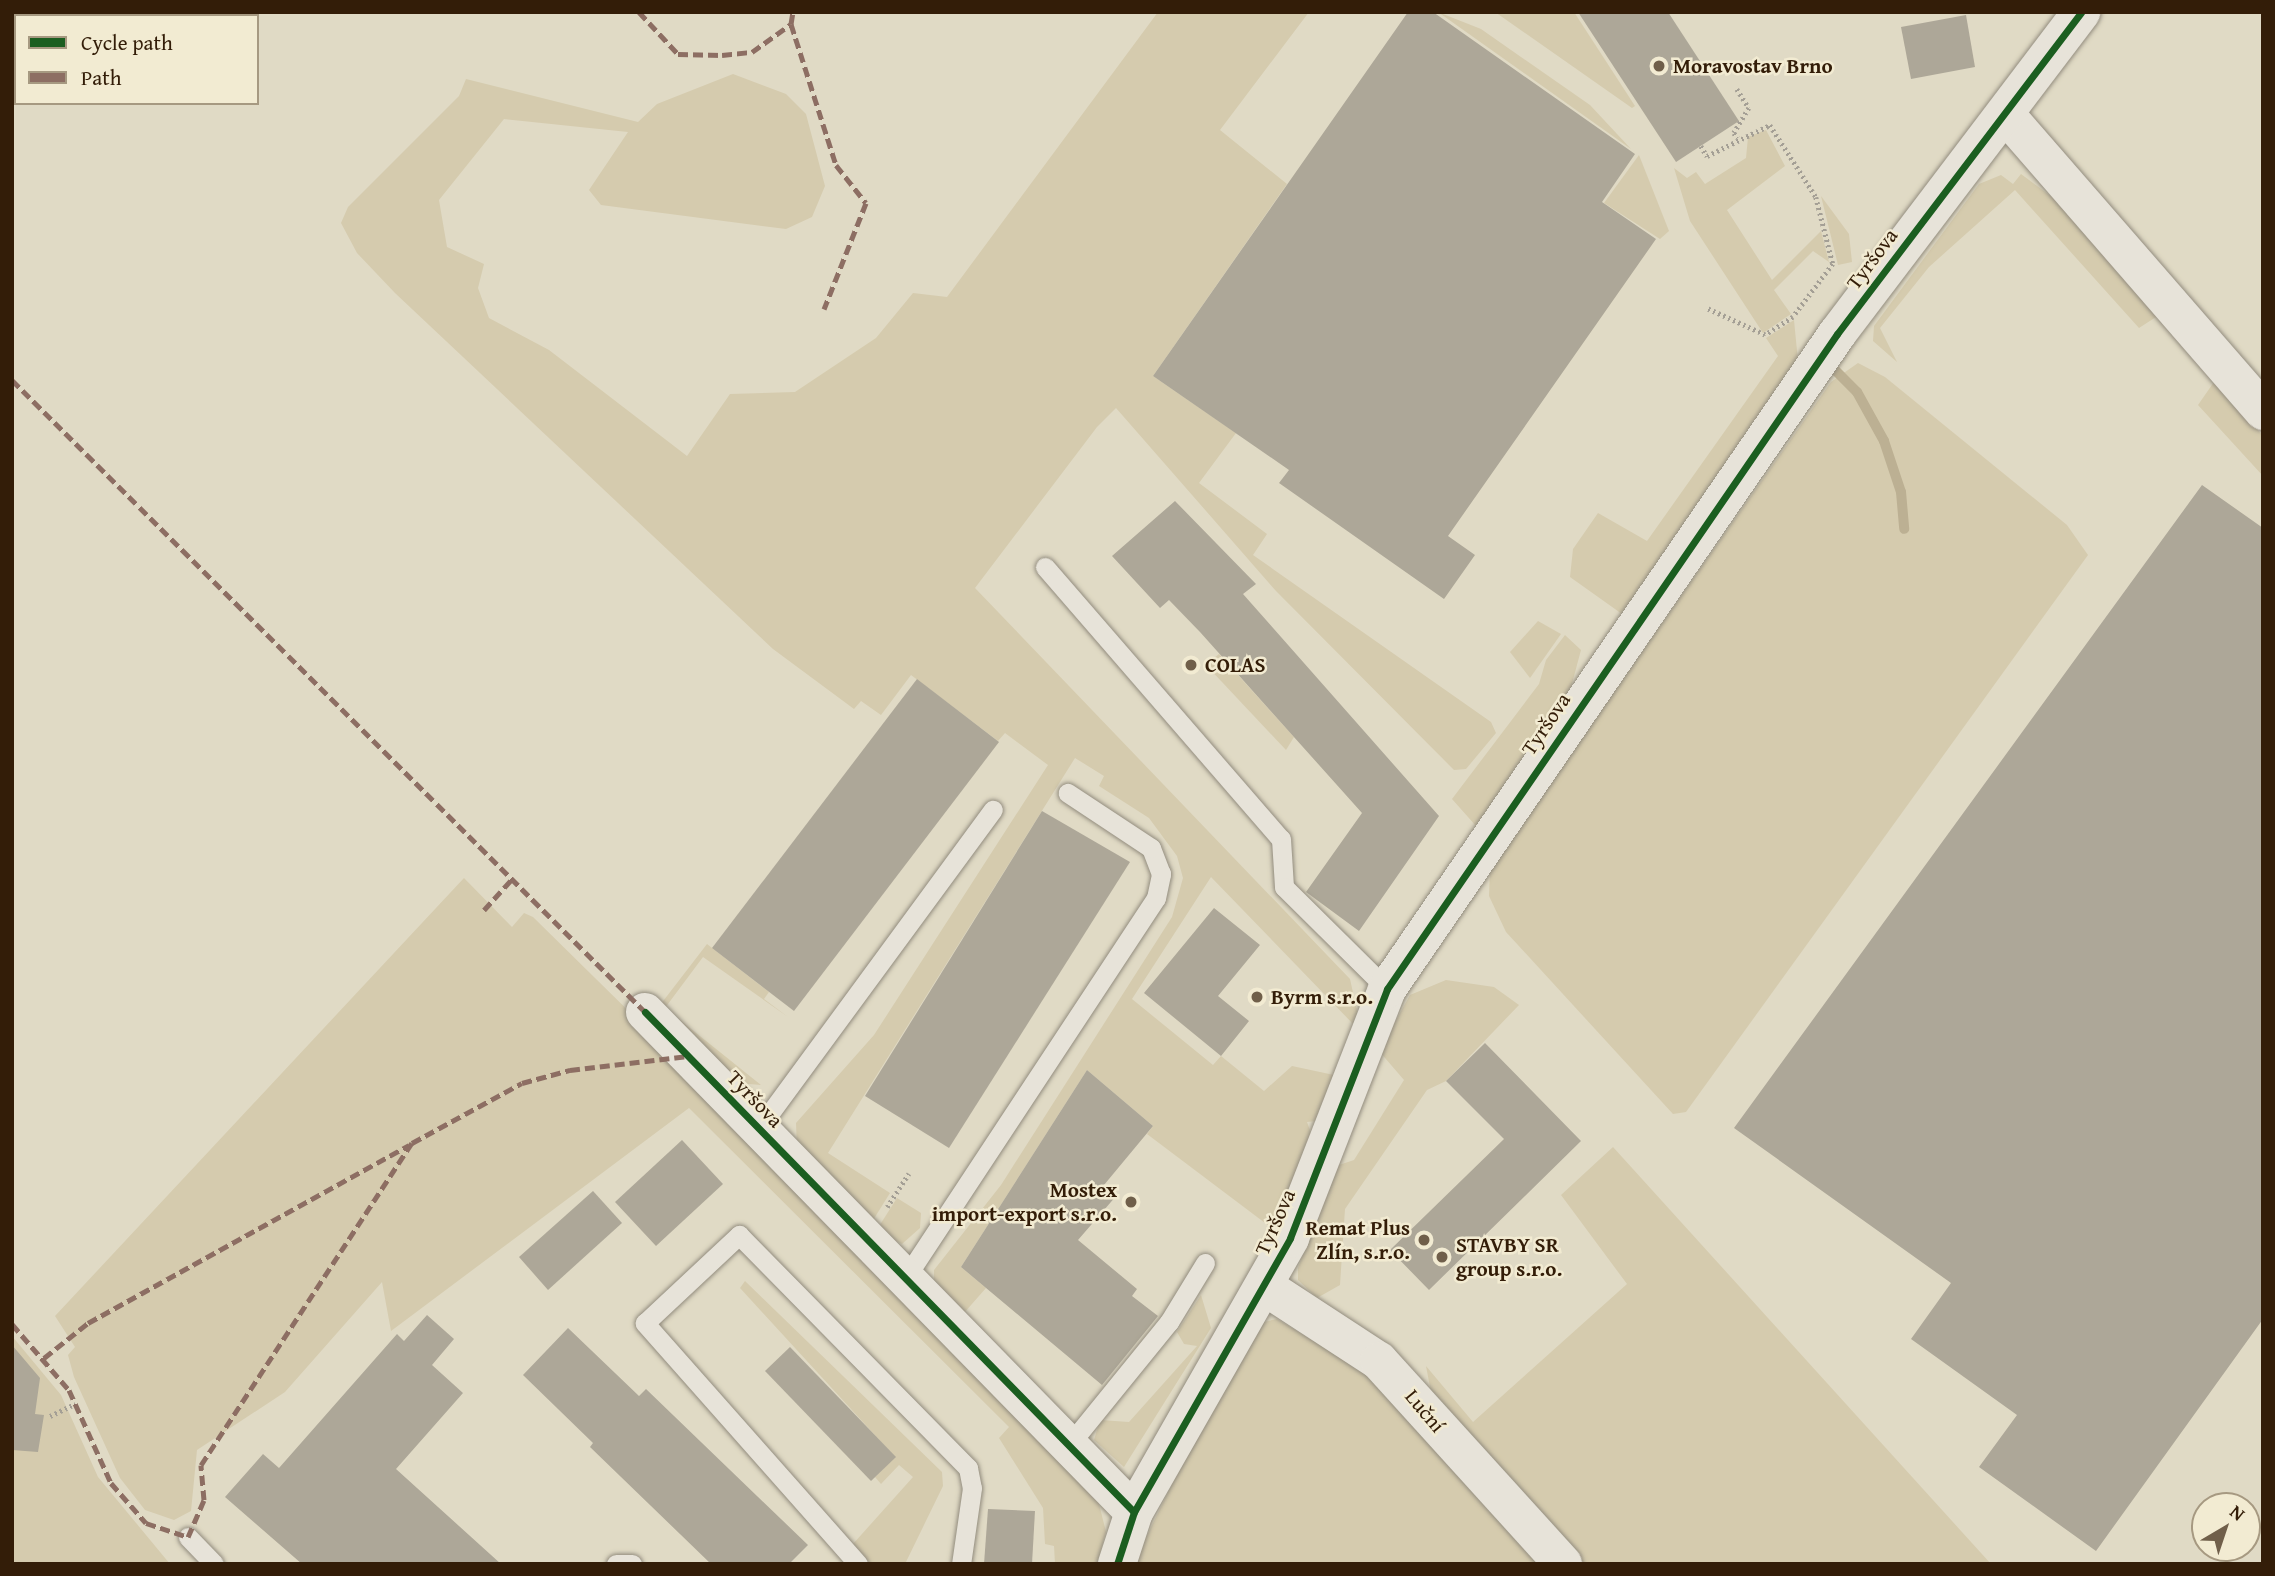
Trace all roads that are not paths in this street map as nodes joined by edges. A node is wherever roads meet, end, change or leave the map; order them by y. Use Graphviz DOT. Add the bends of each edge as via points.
graph roads {
  1 [pos="2081,12"];
  2 [pos="2007,116"];
  3 [pos="2263,411"];
  4 [pos="1045,566"];
  5 [pos="1068,793"];
  6 [pos="993,810"];
  7 [pos="1387,989"];
  8 [pos="645,1012"];
  9 [pos="759,1128"];
  10 [pos="1205,1263"];
  11 [pos="906,1276"];
  12 [pos="1264,1286"];
  13 [pos="1069,1445"];
  14 [pos="1134,1512"];
  15 [pos="188,1537"];
  16 [pos="214,1564"];
  17 [pos="617,1564"];
  18 [pos="632,1564"];
  19 [pos="858,1564"];
  20 [pos="961,1564"];
  21 [pos="1117,1564"];
  22 [pos="1563,1564"];
  1 -- 2 [label="street, Tyršova"];
  2 -- 3 [label="street"];
  2 -- 7 [label="street, Tyršova" via="1837,334"];
  4 -- 7 [label="lane" via="1282,839 1284,887"];
  5 -- 11 [label="lane" via="1151,848 1161,874 1156,898"];
  6 -- 9 [label="lane"];
  7 -- 12 [label="street, Tyršova" via="1290,1238"];
  8 -- 9 [label="street, Tyršova"];
  9 -- 11 [label="street, Tyršova"];
  10 -- 13 [label="lane" via="1169,1322"];
  11 -- 13 [label="street, Tyršova"];
  12 -- 14 [label="street, Tyršova"];
  12 -- 22 [label="street, Luční" via="1379,1361"];
  13 -- 14 [label="street, Tyršova"];
  14 -- 21 [label="street, Tyršova"];
  15 -- 16 [label="lane"];
  17 -- 18 [label="lane"];
  19 -- 20 [label="lane" via="645,1324 739,1235 968,1468 972,1488"];
}
